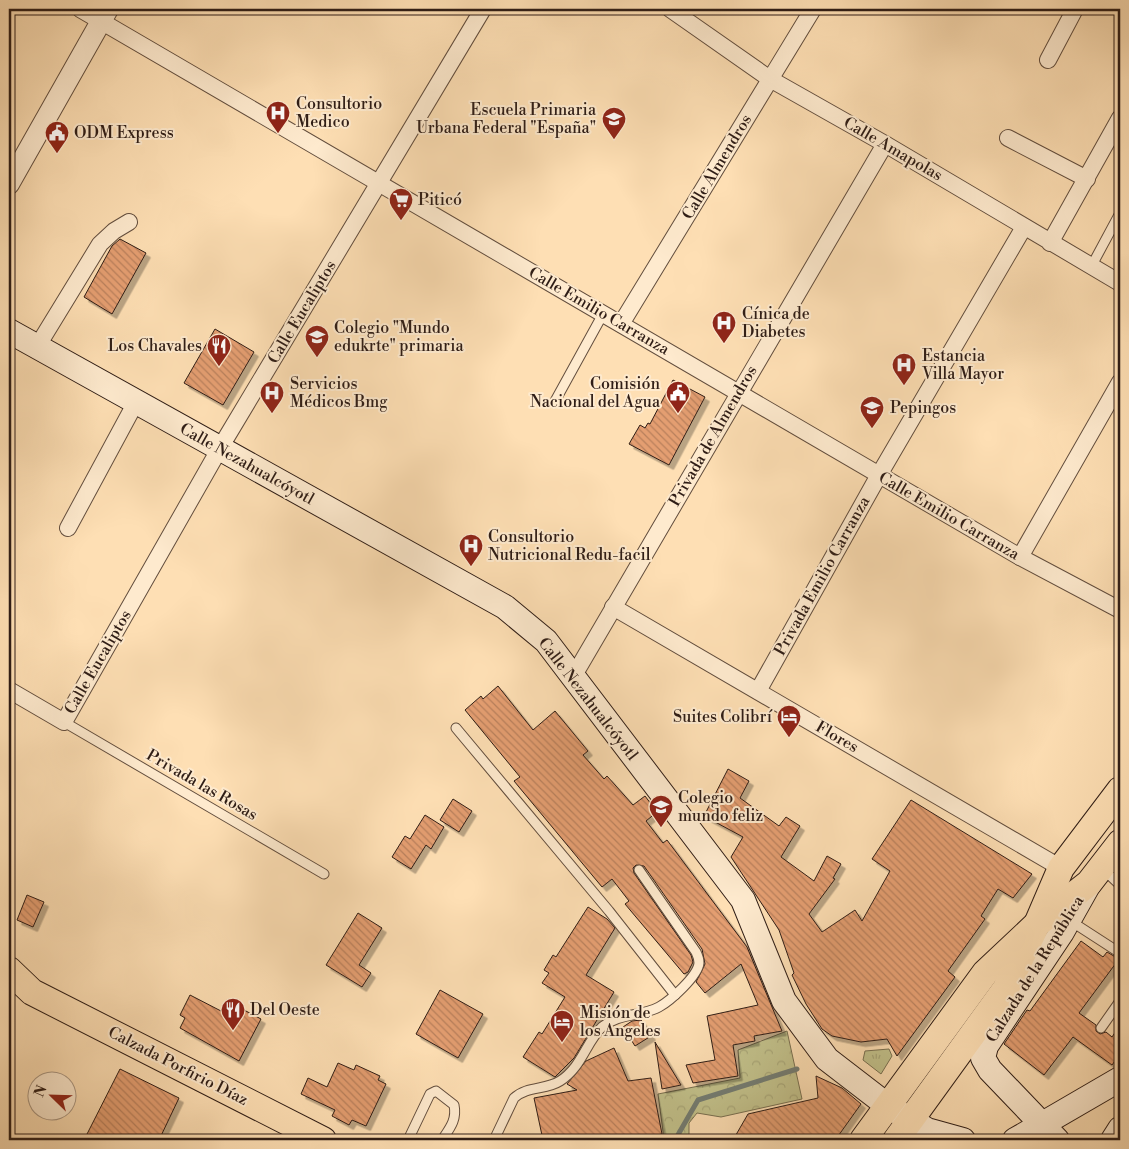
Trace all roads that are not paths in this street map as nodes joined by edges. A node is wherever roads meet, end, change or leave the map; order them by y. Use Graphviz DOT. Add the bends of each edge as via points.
graph roads {
  1 [pos="80,9"];
  2 [pos="483,9"];
  3 [pos="670,9"];
  4 [pos="813,9"];
  5 [pos="1075,9"];
  6 [pos="104,15"];
  7 [pos="1048,60"];
  8 [pos="770,80"];
  9 [pos="1120,118"];
  10 [pos="1008,138"];
  11 [pos="885,144"];
  12 [pos="1086,179"];
  13 [pos="9,184"];
  14 [pos="380,184"];
  15 [pos="1120,213"];
  16 [pos="129,222"];
  17 [pos="1024,227"];
  18 [pos="1050,243"];
  19 [pos="1091,266"];
  20 [pos="1120,282"];
  21 [pos="603,314"];
  22 [pos="621,324"];
  23 [pos="9,331"];
  24 [pos="37,347"];
  25 [pos="1120,382"];
  26 [pos="738,393"];
  27 [pos="136,402"];
  28 [pos="554,403"];
  29 [pos="220,448"];
  30 [pos="879,475"];
  31 [pos="68,528"];
  32 [pos="1020,557"];
  33 [pos="613,607"];
  34 [pos="1120,610"];
  35 [pos="573,677"];
  36 [pos="9,690"];
  37 [pos="758,691"];
  38 [pos="64,722"];
  39 [pos="456,728"];
  40 [pos="1120,790"];
  41 [pos="1120,842"];
  42 [pos="1061,868"];
  43 [pos="639,870"];
  44 [pos="324,874"];
  45 [pos="1096,875"];
  46 [pos="1120,885"];
  47 [pos="1068,920"];
  48 [pos="1038,924"];
  49 [pos="1120,953"];
  50 [pos="9,970"];
  51 [pos="21,992"];
  52 [pos="676,995"];
  53 [pos="1120,1001"];
  54 [pos="1101,1028"];
  55 [pos="1120,1079"];
  56 [pos="888,1106"];
  57 [pos="1120,1129"];
  58 [pos="903,1130"];
  59 [pos="1049,1132"];
  60 [pos="323,1140"];
  61 [pos="409,1140"];
  62 [pos="442,1140"];
  63 [pos="494,1140"];
  64 [pos="864,1140"];
  65 [pos="963,1140"];
  66 [pos="1015,1140"];
  67 [pos="1113,1140"];
  1 -- 6 [label="street, Calle Emilio Carranza"];
  2 -- 14 [label="street, Calle Eucaliptos"];
  3 -- 8 [label="street, Calle Amapolas"];
  4 -- 8 [label="street, Calle Almendros"];
  5 -- 7 [label="street"];
  6 -- 13 [label="street"];
  6 -- 14 [label="street, Calle Emilio Carranza"];
  8 -- 11 [label="street, Calle Amapolas"];
  8 -- 22 [label="street, Calle Almendros"];
  9 -- 12 [label="street"];
  10 -- 12 [label="street"];
  11 -- 17 [label="street, Calle Amapolas"];
  11 -- 26 [label="street, Privada de Almendros"];
  12 -- 18 [label="street"];
  14 -- 21 [label="street, Calle Emilio Carranza"];
  14 -- 29 [label="street, Calle Eucaliptos"];
  15 -- 19 [label="lane"];
  16 -- 24 [label="street" via="100,244"];
  17 -- 18 [label="street, Calle Amapolas"];
  17 -- 30 [label="street, Privada Emilio Carranza"];
  18 -- 19 [label="street, Calle Amapolas"];
  19 -- 20 [label="street, Calle Amapolas"];
  21 -- 22 [label="street, Calle Emilio Carranza"];
  21 -- 28 [label="lane"];
  22 -- 26 [label="street, Calle Emilio Carranza"];
  23 -- 24 [label="main road, Calle Nezahualcóyotl"];
  24 -- 27 [label="main road, Calle Nezahualcóyotl"];
  25 -- 32 [label="street"];
  26 -- 30 [label="street, Calle Emilio Carranza"];
  26 -- 33 [label="street, Privada de Almendros"];
  27 -- 29 [label="main road, Calle Nezahualcóyotl"];
  27 -- 31 [label="street"];
  29 -- 35 [label="main road, Calle Nezahualcóyotl" via="505,607 546,641"];
  29 -- 38 [label="street, Calle Eucaliptos"];
  30 -- 32 [label="street, Calle Emilio Carranza"];
  30 -- 37 [label="street, Privada Emilio Carranza"];
  32 -- 34 [label="street, Calle Emilio Carranza"];
  33 -- 35 [label="street, Privada de Almendros"];
  33 -- 37 [label="street, Flores"];
  35 -- 56 [label="main road, Calle Nezahualcóyotl" via="743,900 784,1001 807,1034 827,1060"];
  36 -- 38 [label="street"];
  37 -- 42 [label="street, Flores"];
  38 -- 44 [label="lane, Privada las Rosas"];
  39 -- 52 [label="lane"];
  40 -- 42 [label="main road"];
  41 -- 45 [label="main road"];
  42 -- 48 [label="main road"];
  43 -- 52 [label="lane" via="700,962 697,971"];
  45 -- 46 [label="lane"];
  45 -- 47 [label="main road, Calzada de la República"];
  45 -- 48 [label="main road"];
  47 -- 49 [label="lane"];
  47 -- 59 [label="main road, Calzada de la República" via="986,1046 983,1058 990,1070"];
  48 -- 56 [label="main road" via="985,973"];
  48 -- 58 [label="main road" via="1006,988"];
  50 -- 51 [label="main road, Calzada Porfirio Díaz"];
  51 -- 60 [label="main road, Calzada Porfirio Díaz"];
  52 -- 63 [label="lane" via="658,1008 620,1016 601,1028 578,1065 559,1082 520,1093 514,1098"];
  53 -- 54 [label="lane"];
  55 -- 59 [label="main road"];
  56 -- 58 [label="main road, Calle Nezahualcóyotl"];
  56 -- 64 [label="main road"];
  57 -- 67 [label="main road"];
  58 -- 65 [label="main road, Calle Nezahualcóyotl" via="927,1130"];
  59 -- 66 [label="main road"];
  61 -- 62 [label="lane" via="430,1094 436,1091 454,1105 456,1114"];
}
